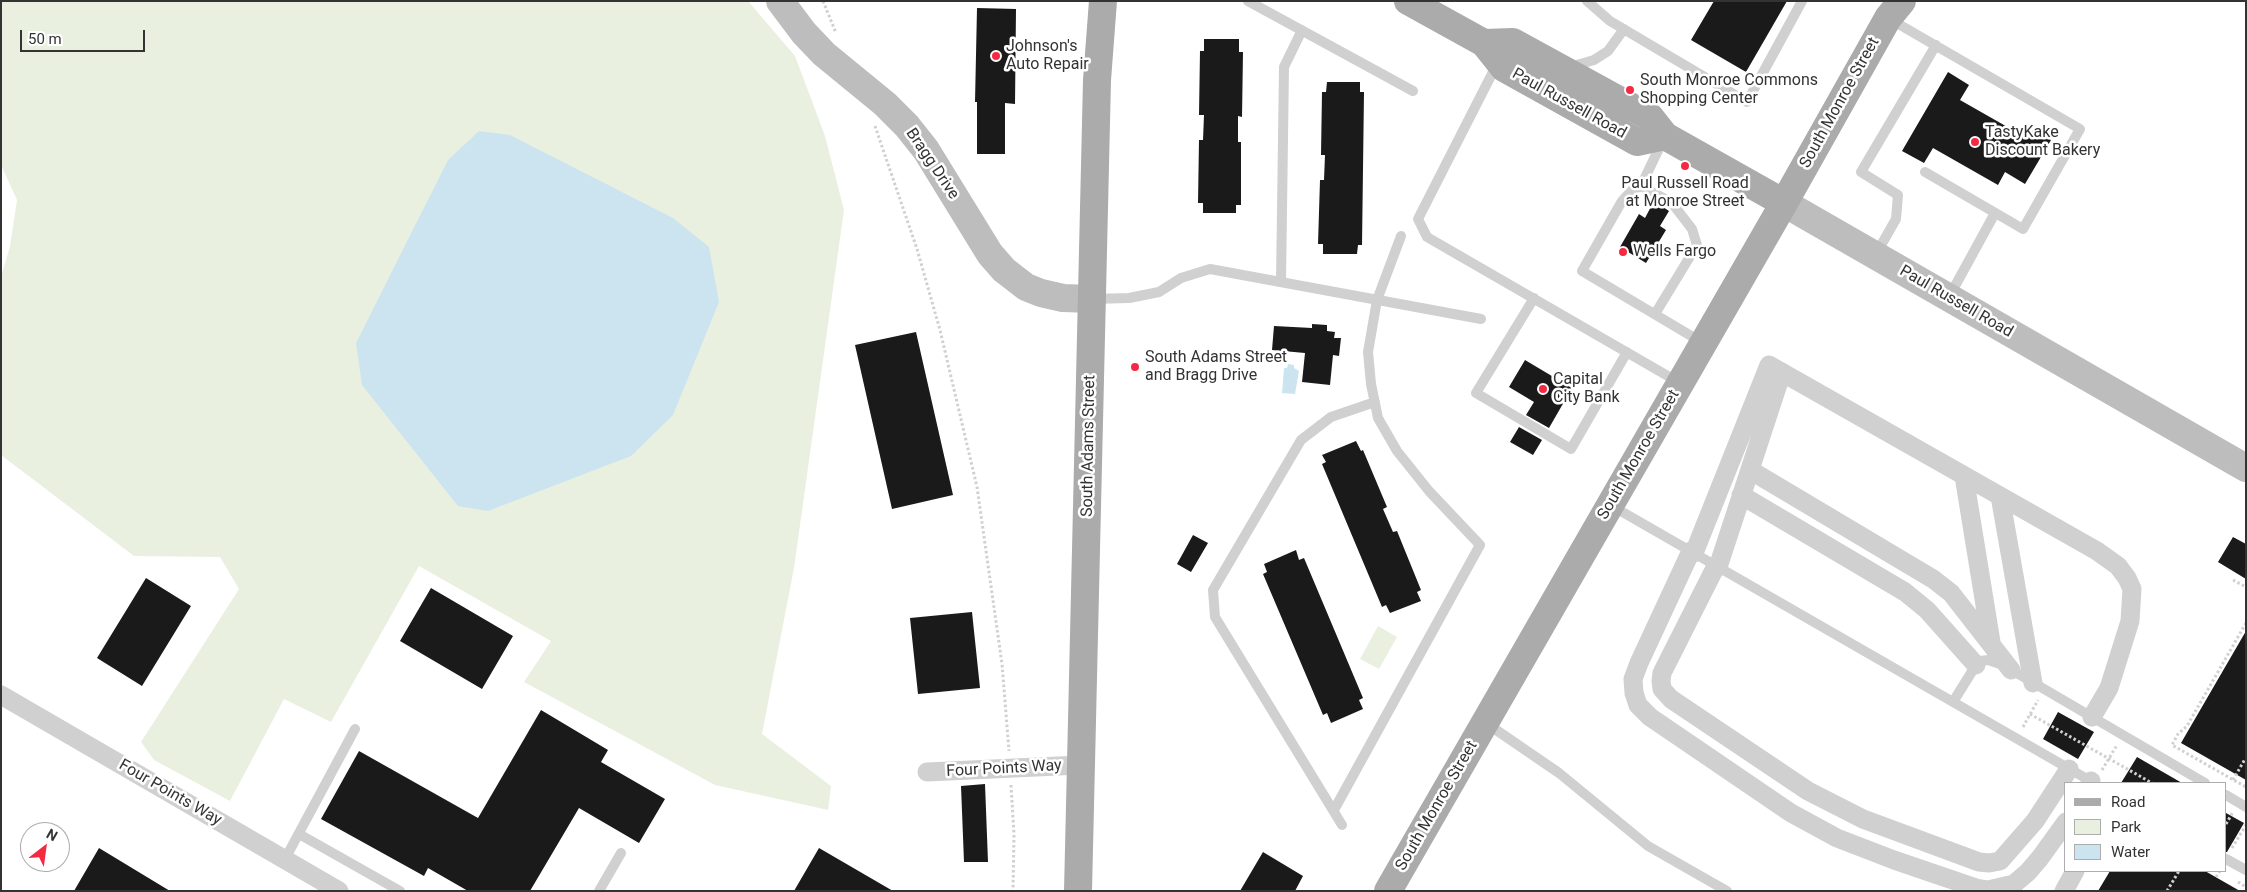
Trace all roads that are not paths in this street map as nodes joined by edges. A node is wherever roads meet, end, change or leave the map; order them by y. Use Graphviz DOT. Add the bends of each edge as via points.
graph roads {
  1 [pos="780,1"];
  2 [pos="1103,1"];
  3 [pos="1248,1"];
  4 [pos="1587,1"];
  5 [pos="1802,1"];
  6 [pos="1423,5"];
  7 [pos="1895,7"];
  8 [pos="1624,29"];
  9 [pos="1302,30"];
  10 [pos="1936,46"];
  11 [pos="1491,52"];
  12 [pos="1562,69"];
  13 [pos="1413,91"];
  14 [pos="1665,136"];
  15 [pos="1925,172"];
  16 [pos="1642,186"];
  17 [pos="1784,203"];
  18 [pos="1995,213"];
  19 [pos="1401,236"];
  20 [pos="1875,256"];
  21 [pos="1281,282"];
  22 [pos="1534,298"];
  23 [pos="1948,298"];
  24 [pos="1092,299"];
  25 [pos="1377,300"];
  26 [pos="1655,314"];
  27 [pos="1481,319"];
  28 [pos="1704,344"];
  29 [pos="1626,352"];
  30 [pos="1782,372"];
  31 [pos="1680,384"];
  32 [pos="1375,402"];
  33 [pos="2246,468"];
  34 [pos="1750,470"];
  35 [pos="1964,476"];
  36 [pos="1741,495"];
  37 [pos="2000,496"];
  38 [pos="1610,505"];
  39 [pos="1692,552"];
  40 [pos="1717,566"];
  41 [pos="1992,645"];
  42 [pos="1976,664"];
  43 [pos="2011,670"];
  44 [pos="2039,686"];
  45 [pos="1,695"];
  46 [pos="1953,702"];
  47 [pos="2092,717"];
  48 [pos="1485,723"];
  49 [pos="355,729"];
  50 [pos="1080,765"];
  51 [pos="2070,769"];
  52 [pos="927,772"];
  53 [pos="2090,782"];
  54 [pos="2203,782"];
  55 [pos="2228,791"];
  56 [pos="2246,807"];
  57 [pos="1334,810"];
  58 [pos="1342,825"];
  59 [pos="2064,825"];
  60 [pos="299,834"];
  61 [pos="621,853"];
  62 [pos="285,859"];
  63 [pos="2227,860"];
  64 [pos="2246,870"];
  65 [pos="2074,872"];
  66 [pos="2008,888"];
  67 [pos="339,891"];
  68 [pos="400,891"];
  69 [pos="599,891"];
  70 [pos="1078,891"];
  71 [pos="1388,891"];
  72 [pos="1727,891"];
  73 [pos="2064,891"];
  1 -- 24 [label="street, Bragg Drive" via="824,54 907,126 926,150 990,254 1011,278 1041,294"];
  2 -- 24 [label="main road, South Adams Street" via="1097,80"];
  3 -- 9 [label="lane"];
  4 -- 8 [label="lane"];
  5 -- 8 [label="lane" via="1747,102"];
  6 -- 11 [label="main road, Paul Russell Road"];
  7 -- 10 [label="lane"];
  7 -- 17 [label="main road, South Monroe Street"];
  8 -- 12 [label="lane" via="1608,51 1594,60"];
  9 -- 13 [label="lane"];
  9 -- 21 [label="lane" via="1284,67"];
  10 -- 18 [label="lane" via="2080,129 2023,229"];
  10 -- 20 [label="lane" via="1861,172 1898,195 1896,219"];
  11 -- 12 [label="main road, Paul Russell Road" via="1513,42"];
  11 -- 14 [label="main road, Paul Russell Road" via="1504,68 1637,142"];
  11 -- 22 [label="lane" via="1418,219 1427,237"];
  12 -- 14 [label="main road, Paul Russell Road" via="1650,117"];
  14 -- 16 [label="lane"];
  14 -- 17 [label="main road, Paul Russell Road"];
  15 -- 18 [label="lane"];
  16 -- 26 [label="lane" via="1672,203 1692,229 1697,246"];
  16 -- 26 [label="lane" via="1632,190 1622,201 1582,271"];
  17 -- 20 [label="street, Paul Russell Road"];
  17 -- 28 [label="main road, South Monroe Street"];
  18 -- 23 [label="lane"];
  19 -- 25 [label="lane"];
  20 -- 23 [label="street, Paul Russell Road"];
  21 -- 24 [label="lane" via="1210,269 1181,278 1159,292 1129,298"];
  21 -- 25 [label="lane"];
  22 -- 29 [label="lane"];
  22 -- 29 [label="lane" via="1476,393 1571,449"];
  23 -- 33 [label="street, Paul Russell Road"];
  24 -- 50 [label="main road, South Adams Street"];
  25 -- 27 [label="lane"];
  25 -- 32 [label="lane" via="1368,352"];
  26 -- 28 [label="lane"];
  28 -- 31 [label="main road, South Monroe Street"];
  29 -- 31 [label="lane"];
  30 -- 34 [label="street"];
  30 -- 35 [label="street"];
  30 -- 39 [label="street" via="1769,365"];
  31 -- 38 [label="main road, South Monroe Street"];
  32 -- 57 [label="lane" via="1378,418 1397,450 1429,492 1480,545"];
  32 -- 57 [label="lane" via="1331,417 1302,440 1213,590 1215,616"];
  34 -- 36 [label="street"];
  34 -- 41 [label="street" via="1933,579 1951,593"];
  35 -- 37 [label="street"];
  35 -- 41 [label="street"];
  36 -- 40 [label="street"];
  36 -- 42 [label="street" via="1905,592 1927,610"];
  37 -- 44 [label="street"];
  37 -- 47 [label="street" via="2097,551 2118,566 2129,584 2130,621 2109,688"];
  38 -- 39 [label="lane"];
  38 -- 48 [label="main road, South Monroe Street"];
  39 -- 40 [label="lane"];
  39 -- 66 [label="street" via="1638,663 1633,679 1638,705 1650,717 1791,813 1837,838 1976,888"];
  40 -- 46 [label="lane"];
  40 -- 51 [label="street" via="1662,673 1662,689 1671,699 1808,791 1863,819 1978,862 1989,863 2000,861 2034,821"];
  41 -- 43 [label="street"];
  42 -- 43 [label="lane" via="1988,660"];
  42 -- 46 [label="lane"];
  43 -- 44 [label="lane"];
  44 -- 47 [label="lane"];
  45 -- 62 [label="street, Four Points Way"];
  46 -- 51 [label="lane"];
  47 -- 54 [label="lane"];
  48 -- 71 [label="main road, South Monroe Street"];
  48 -- 72 [label="lane" via="1559,773 1648,846"];
  49 -- 60 [label="lane"];
  50 -- 52 [label="street, Four Points Way"];
  50 -- 70 [label="main road, South Adams Street"];
  51 -- 53 [label="lane"];
  55 -- 56 [label="lane"];
  57 -- 58 [label="lane"];
  59 -- 66 [label="street" via="2028,872"];
  60 -- 62 [label="lane"];
  60 -- 68 [label="lane"];
  61 -- 69 [label="lane"];
  62 -- 67 [label="street, Four Points Way"];
  63 -- 64 [label="lane"];
  65 -- 73 [label="street"];
}
